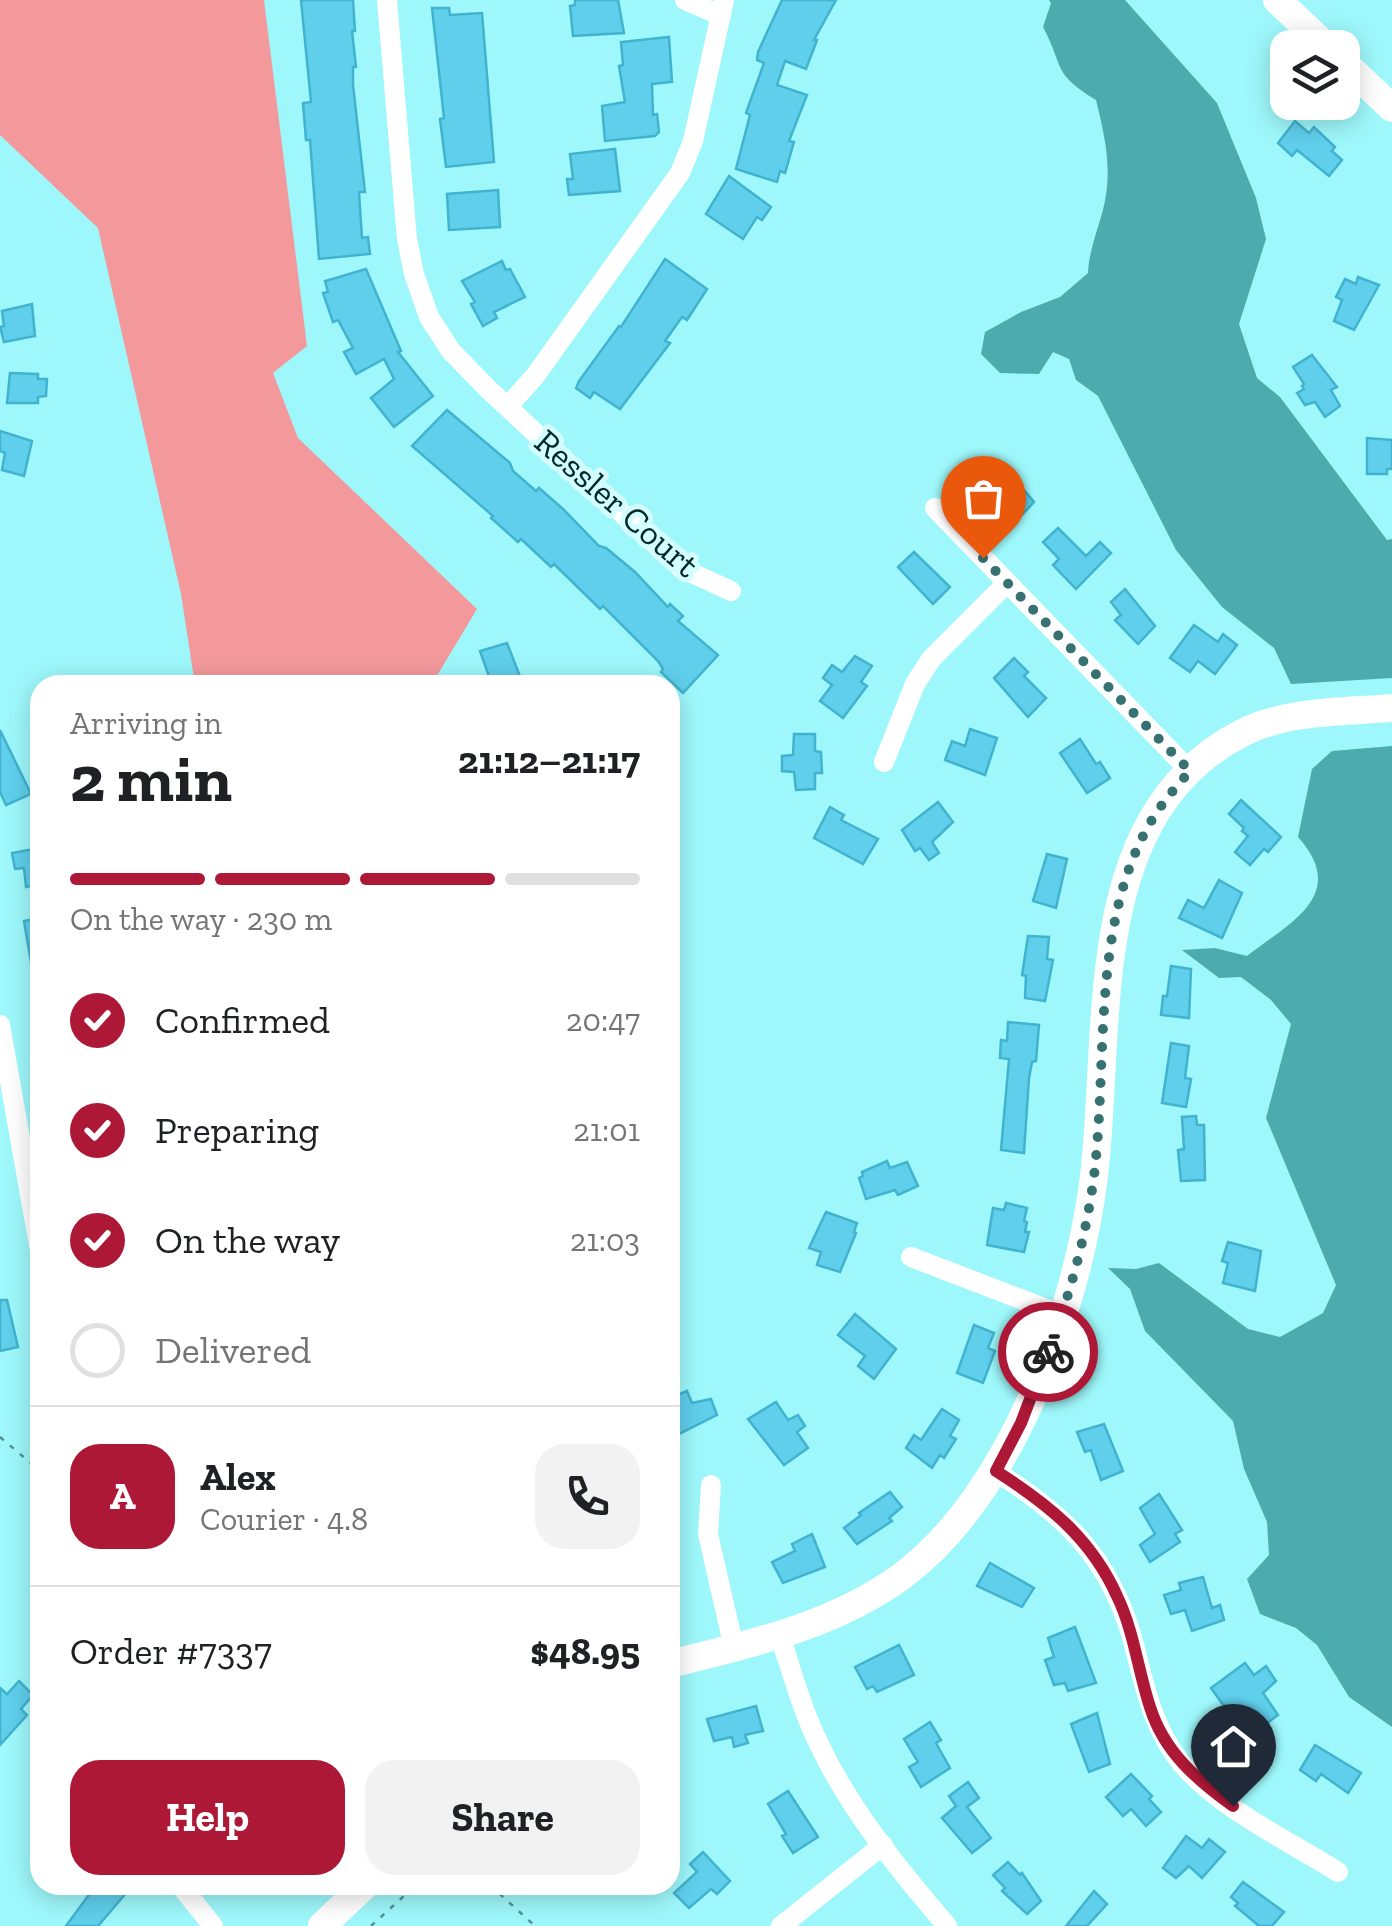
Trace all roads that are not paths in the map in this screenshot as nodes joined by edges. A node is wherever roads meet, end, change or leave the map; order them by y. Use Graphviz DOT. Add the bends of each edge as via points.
graph roads {
  1 [pos="387,0"];
  2 [pos="685,0"];
  3 [pos="1277,0"];
  4 [pos="722,8"];
  5 [pos="1309,30"];
  6 [pos="1360,78"];
  7 [pos="1392,108"];
  8 [pos="508,406"];
  9 [pos="934,508"];
  10 [pos="1008,583"];
  11 [pos="731,591"];
  12 [pos="1392,708"];
  13 [pos="884,762"];
  14 [pos="1190,771"];
  15 [pos="0,1025"];
  16 [pos="30,1194"];
  17 [pos="911,1257"];
  18 [pos="1062,1316"];
  19 [pos="996,1471"];
  20 [pos="711,1484"];
  21 [pos="780,1636"];
  22 [pos="734,1648"];
  23 [pos="680,1662"];
  24 [pos="883,1845"];
  25 [pos="1338,1872"];
  26 [pos="188,1895"];
  27 [pos="355,1895"];
  28 [pos="213,1926"];
  29 [pos="322,1926"];
  30 [pos="781,1926"];
  31 [pos="947,1926"];
  1 -- 8 [label="street, Ressler Court" via="414,274 451,351"];
  2 -- 4 [label="street"];
  3 -- 5 [label="street"];
  4 -- 8 [label="street" via="680,173"];
  6 -- 7 [label="street"];
  8 -- 11 [label="street, Ressler Court" via="682,568"];
  9 -- 10 [label="street"];
  10 -- 13 [label="street" via="932,660"];
  10 -- 14 [label="street"];
  12 -- 14 [label="street" via="1265,724"];
  14 -- 18 [label="street" via="1136,851 1112,932 1094,1176"];
  15 -- 16 [label="street"];
  17 -- 18 [label="street"];
  18 -- 19 [label="street"];
  19 -- 21 [label="street" via="960,1523 904,1574 848,1609"];
  19 -- 25 [label="street" via="1063,1518 1098,1559 1118,1598 1158,1728 1182,1764 1233,1806"];
  20 -- 22 [label="street" via="708,1534"];
  21 -- 22 [label="street"];
  21 -- 24 [label="street" via="816,1740"];
  22 -- 23 [label="street"];
  24 -- 30 [label="street"];
  24 -- 31 [label="street"];
  26 -- 28 [label="street"];
  27 -- 29 [label="street"];
}
